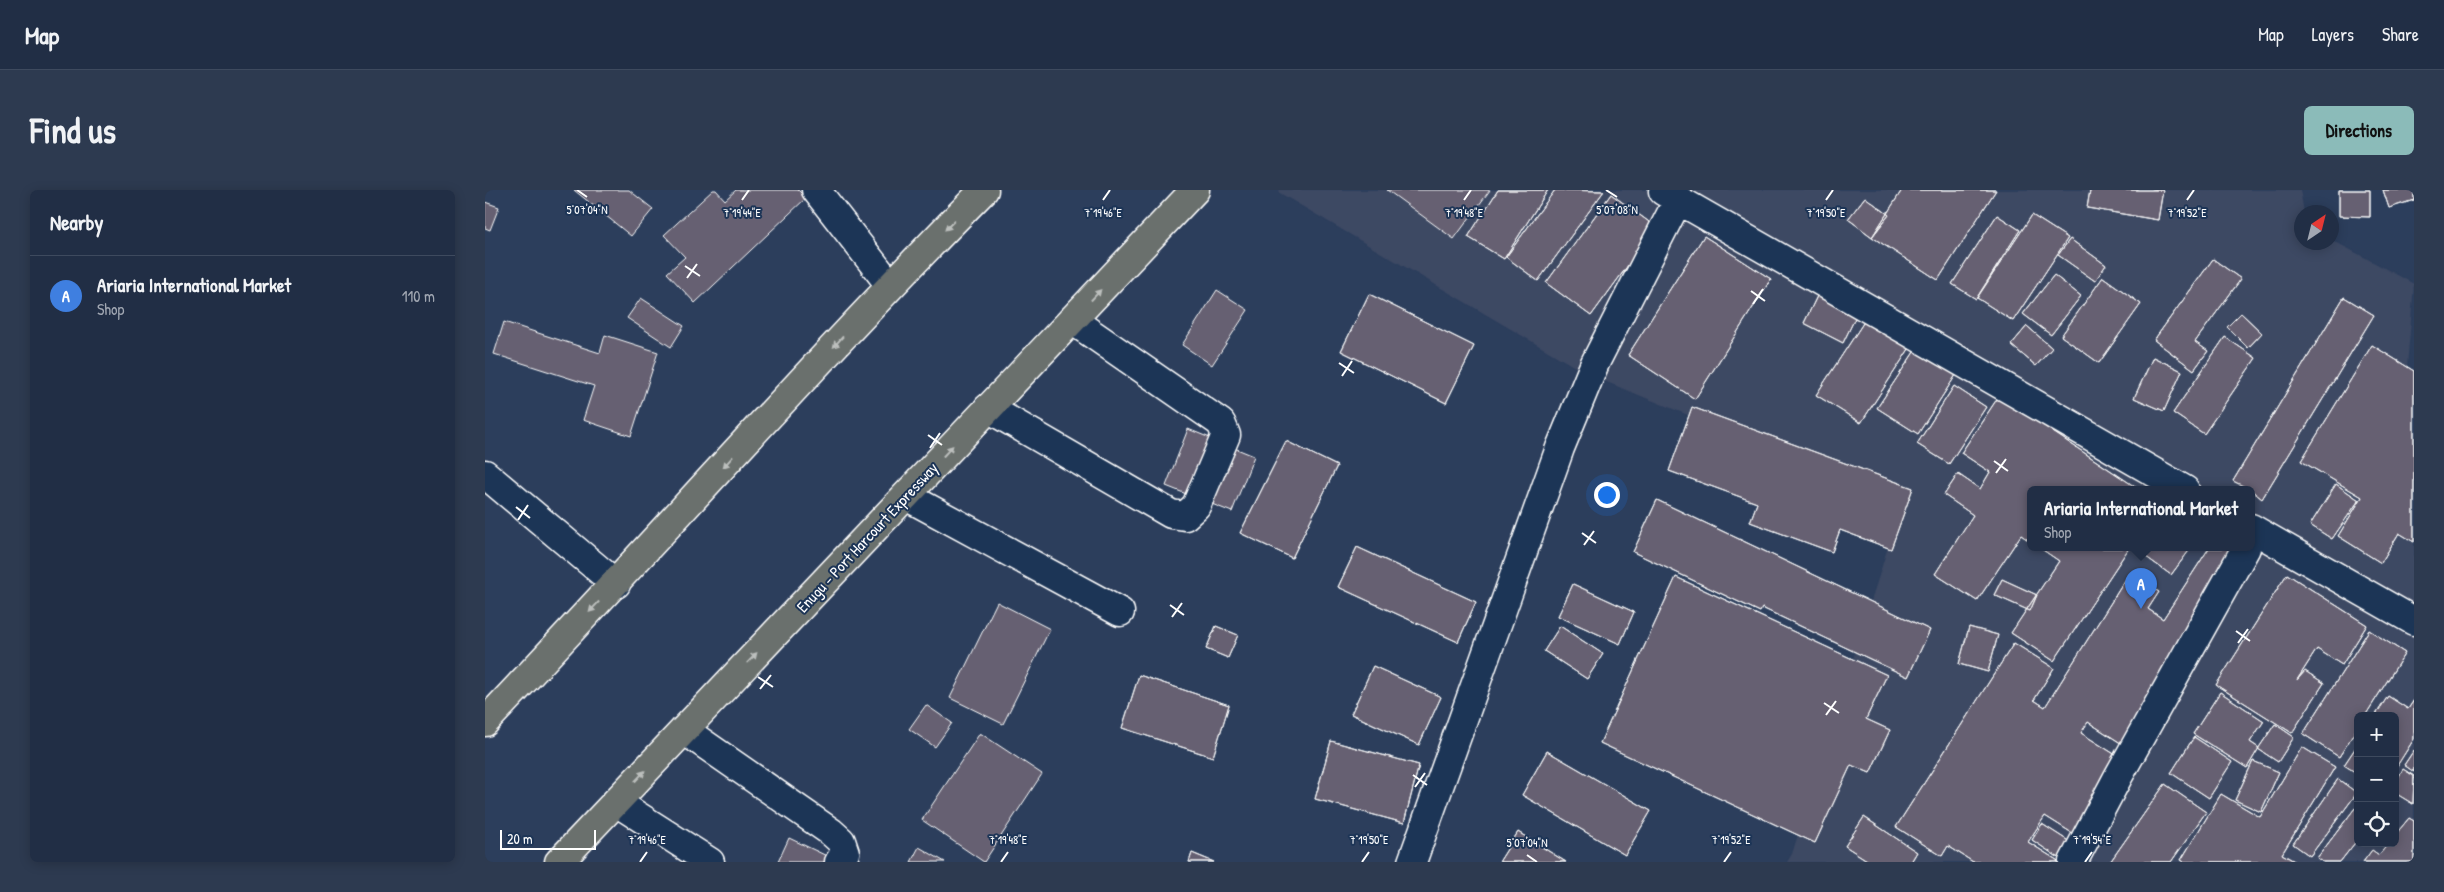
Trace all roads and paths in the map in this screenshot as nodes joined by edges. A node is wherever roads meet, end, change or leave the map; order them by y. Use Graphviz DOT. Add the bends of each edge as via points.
graph roads {
  1 [pos="816,190"];
  2 [pos="985,190"];
  3 [pos="1195,190"];
  4 [pos="1670,195"];
  5 [pos="890,285"];
  6 [pos="1072,320"];
  7 [pos="988,408"];
  8 [pos="485,474"];
  9 [pos="2178,486"];
  10 [pos="906,496"];
  11 [pos="2255,538"];
  12 [pos="2243,551"];
  13 [pos="616,584"];
  14 [pos="1119,612"];
  15 [pos="2414,621"];
  16 [pos="485,722"];
  17 [pos="684,730"];
  18 [pos="616,802"];
  19 [pos="559,862"];
  20 [pos="710,862"];
  21 [pos="839,862"];
  22 [pos="1412,862"];
  23 [pos="2073,862"];
  1 -- 5 [label="street"];
  2 -- 5 [label="highway, one-way"];
  6 -- 3 [label="highway, Enugu - Port Harcourt Expressway, one-way"];
  4 -- 9 [label="street"];
  4 -- 22 [label="street" via="1560,448"];
  5 -- 13 [label="highway, one-way"];
  6 -- 7 [label="highway, Enugu - Port Harcourt Expressway"];
  6 -- 7 [label="street" via="1221,423 1225,441 1196,506 1185,516 1171,514"];
  10 -- 7 [label="highway, Enugu - Port Harcourt Expressway, one-way"];
  8 -- 13 [label="street"];
  10 -- 14 [label="street"];
  17 -- 10 [label="highway, Enugu - Port Harcourt Expressway, one-way"];
  11 -- 15 [label="street"];
  12 -- 23 [label="street"];
  13 -- 16 [label="highway, one-way"];
  18 -- 17 [label="highway, Enugu - Port Harcourt Expressway, one-way"];
  17 -- 21 [label="street" via="831,832 841,841 845,853"];
  18 -- 19 [label="highway, Enugu - Port Harcourt Expressway"];
  18 -- 20 [label="street"];
}
